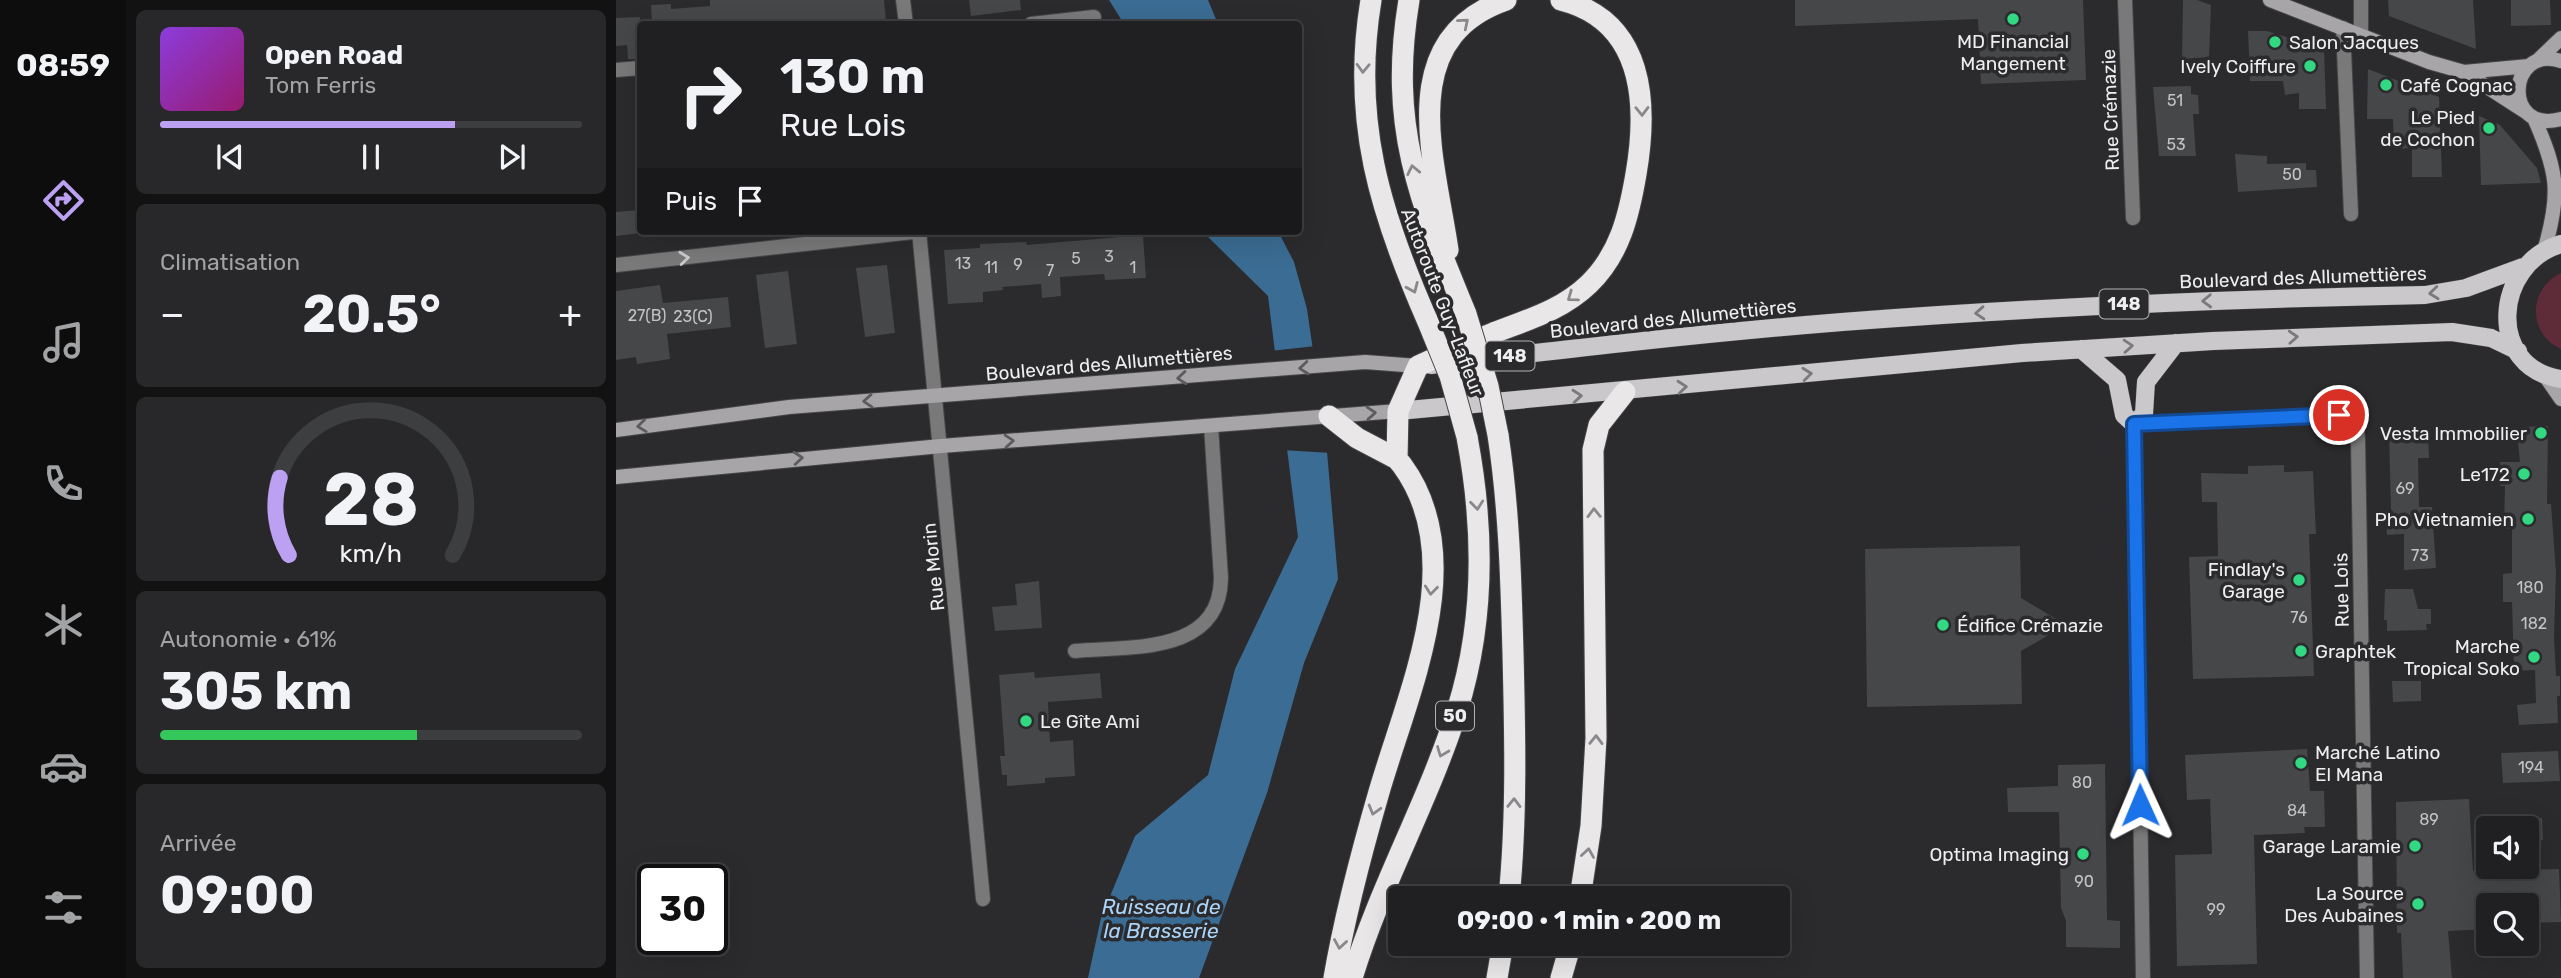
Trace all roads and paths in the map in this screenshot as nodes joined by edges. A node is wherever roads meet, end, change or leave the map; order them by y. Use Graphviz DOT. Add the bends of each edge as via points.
graph roads {
  1 [pos="903,0"];
  2 [pos="1371,0"];
  3 [pos="1409,0"];
  4 [pos="1506,0"];
  5 [pos="1561,0"];
  6 [pos="2125,0"];
  7 [pos="2270,0"];
  8 [pos="2361,0"];
  9 [pos="1094,17"];
  10 [pos="906,21"];
  11 [pos="1058,21"];
  12 [pos="2343,28"];
  13 [pos="2361,36"];
  14 [pos="2561,38"];
  15 [pos="2561,61"];
  16 [pos="2533,63"];
  17 [pos="637,68"];
  18 [pos="616,70"];
  19 [pos="2464,72"];
  20 [pos="2530,115"];
  21 [pos="2561,119"];
  22 [pos="2351,214"];
  23 [pos="2133,218"];
  24 [pos="884,235"];
  25 [pos="920,235"];
  26 [pos="2553,247"];
  27 [pos="616,265"];
  28 [pos="2523,267"];
  29 [pos="1452,280"];
  30 [pos="2176,343"];
  31 [pos="2081,349"];
  32 [pos="2518,351"];
  33 [pos="1418,366"];
  34 [pos="2543,373"];
  35 [pos="2561,379"];
  36 [pos="1625,392"];
  37 [pos="936,397"];
  38 [pos="2561,399"];
  39 [pos="1398,411"];
  40 [pos="1340,421"];
  41 [pos="2134,424"];
  42 [pos="1211,426"];
  43 [pos="616,430"];
  44 [pos="941,446"];
  45 [pos="1397,459"];
  46 [pos="616,477"];
  47 [pos="1075,651"];
  48 [pos="1510,886"];
  49 [pos="1582,886"];
  50 [pos="983,899"];
  51 [pos="1501,956"];
  52 [pos="1567,956"];
  53 [pos="1335,978"];
  54 [pos="1352,978"];
  55 [pos="1497,978"];
  56 [pos="1561,978"];
  57 [pos="2143,978"];
  58 [pos="2367,978"];
  1 -- 10 [label="street"];
  2 -- 54 [label="highway, Autoroute Guy-Lafleur / 50, one-way, bridge" via="1363,69 1368,142 1387,223 1450,376 1467,437 1478,515 1479,571 1466,673 1443,749"];
  29 -- 3 [label="highway, Autoroute Guy-Lafleur, one-way" via="1420,199 1406,136 1402,82"];
  29 -- 4 [label="highway, one-way" via="1431,123 1433,73 1447,41 1462,23"];
  5 -- 33 [label="highway, one-way" via="1589,11 1608,26 1625,46 1638,77 1641,144 1619,242 1591,282 1562,305"];
  6 -- 23 [label="street, Rue Crémazie"];
  7 -- 12 [label="main road"];
  8 -- 13 [label="street"];
  9 -- 11 [label="street"];
  12 -- 13 [label="main road"];
  12 -- 22 [label="street"];
  13 -- 19 [label="main road"];
  14 -- 16 [label="main road"];
  15 -- 16 [label="main road"];
  16 -- 19 [label="main road"];
  16 -- 20 [label="main road" via="2522,73 2518,93"];
  17 -- 18 [label="street"];
  19 -- 20 [label="main road"];
  20 -- 21 [label="main road" via="2543,121"];
  20 -- 26 [label="main road" via="2552,158 2559,190"];
  27 -- 24 [label="street, one-way"];
  25 -- 37 [label="street, Rue Morin"];
  26 -- 28 [label="main road"];
  28 -- 32 [label="main road" via="2506,307"];
  28 -- 33 [label="main road, Boulevard des Allumettières / 148, one-way" via="2466,288 2425,295 2099,305 1926,316"];
  48 -- 29 [label="highway, Autoroute Guy-Lafleur, one-way, bridge" via="1514,691 1507,513 1488,386"];
  31 -- 30 [label="main road, 148, one-way"];
  30 -- 32 [label="main road, 148, one-way" via="2452,332 2491,338"];
  30 -- 41 [label="main road" via="2146,382 2144,414"];
  36 -- 31 [label="main road, 148, one-way"];
  31 -- 41 [label="main road" via="2117,380 2124,415"];
  32 -- 34 [label="main road"];
  33 -- 37 [label="main road, Boulevard des Allumettières, one-way" via="1365,362"];
  33 -- 39 [label="highway"];
  34 -- 35 [label="main road"];
  34 -- 38 [label="main road"];
  39 -- 36 [label="main road, one-way"];
  49 -- 36 [label="highway, one-way" via="1596,738 1593,450 1600,425"];
  37 -- 43 [label="main road, Boulevard des Allumettières, one-way" via="789,407"];
  37 -- 44 [label="street, Rue Morin"];
  40 -- 39 [label="main road, one-way"];
  39 -- 45 [label="highway"];
  40 -- 42 [label="main road"];
  40 -- 45 [label="highway"];
  41 -- 57 [label="street"];
  41 -- 58 [label="street, Rue Lois" via="2339,415 2357,428"];
  44 -- 42 [label="main road, one-way"];
  42 -- 47 [label="street" via="1221,578 1214,615 1195,631 1173,640"];
  46 -- 44 [label="main road, one-way"];
  44 -- 50 [label="street, Rue Morin"];
  45 -- 53 [label="highway, one-way" via="1419,490 1429,517 1434,553 1430,600 1417,667 1345,910"];
  51 -- 55 [label="highway"];
  52 -- 56 [label="highway"];
}
